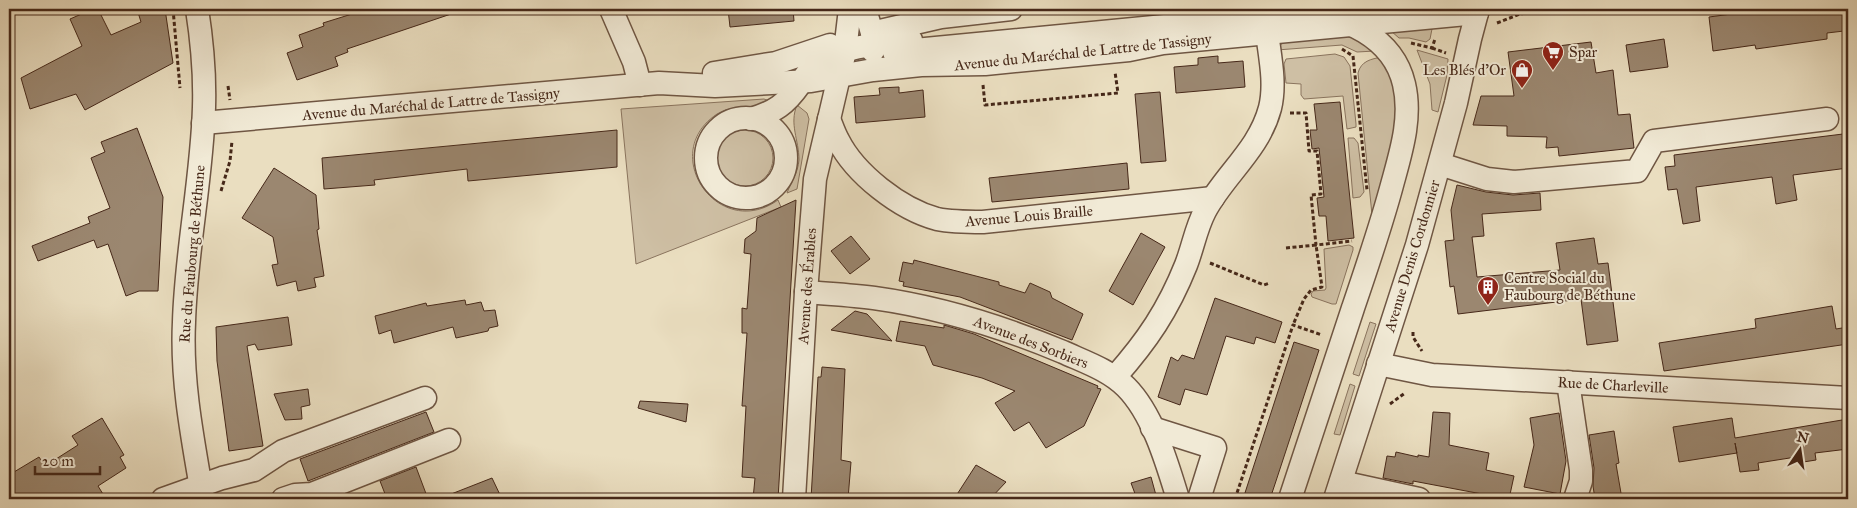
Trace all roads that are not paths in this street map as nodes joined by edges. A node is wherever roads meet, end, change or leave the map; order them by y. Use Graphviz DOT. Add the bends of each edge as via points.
graph roads {
  1 [pos="197,9"];
  2 [pos="611,9"];
  3 [pos="850,9"];
  4 [pos="865,9"];
  5 [pos="1011,9"];
  6 [pos="1231,9"];
  7 [pos="1478,11"];
  8 [pos="1355,19"];
  9 [pos="1267,33"];
  10 [pos="873,51"];
  11 [pos="843,57"];
  12 [pos="650,84"];
  13 [pos="797,88"];
  14 [pos="751,118"];
  15 [pos="829,119"];
  16 [pos="1827,120"];
  17 [pos="203,123"];
  18 [pos="784,145"];
  19 [pos="1440,164"];
  20 [pos="1213,198"];
  21 [pos="806,292"];
  22 [pos="1378,364"];
  23 [pos="1115,377"];
  24 [pos="1568,382"];
  25 [pos="425,398"];
  26 [pos="1848,398"];
  27 [pos="1152,428"];
  28 [pos="448,440"];
  29 [pos="1338,491"];
  30 [pos="202,492"];
  31 [pos="163,499"];
  32 [pos="283,499"];
  33 [pos="794,499"];
  34 [pos="1178,499"];
  35 [pos="1198,499"];
  36 [pos="1290,499"];
  37 [pos="1302,499"];
  38 [pos="1419,499"];
  39 [pos="1575,499"];
  1 -- 17 [label="street, Rue du Faubourg de Béthune" via="204,66"];
  2 -- 12 [label="street" via="634,62"];
  3 -- 11 [label="street, Avenue des Érables"];
  4 -- 10 [label="street"];
  5 -- 10 [label="street, Avenue du Maréchal de Lattre de Tassigny" via="941,17"];
  6 -- 10 [label="street" via="987,31"];
  7 -- 8 [label="street, Avenue du Maréchal de Lattre de Tassigny"];
  7 -- 19 [label="street, Avenue Denis Cordonnier"];
  8 -- 9 [label="street, Avenue du Maréchal de Lattre de Tassigny"];
  8 -- 10 [label="street" via="1289,14"];
  8 -- 36 [label="street" via="1396,64 1406,92 1406,125 1386,208"];
  8 -- 37 [label="street" via="1396,46 1410,71 1416,98 1415,131 1395,211"];
  9 -- 10 [label="street, Avenue du Maréchal de Lattre de Tassigny" via="985,64 921,65"];
  9 -- 20 [label="street" via="1272,83 1269,110 1254,144"];
  10 -- 11 [label="street, Avenue du Maréchal de Lattre de Tassigny"];
  10 -- 11 [label="street, Avenue du Maréchal de Lattre de Tassigny"];
  11 -- 12 [label="street, Avenue du Maréchal de Lattre de Tassigny" via="801,55 760,66"];
  11 -- 13 [label="street, Avenue du Maréchal de Lattre de Tassigny"];
  11 -- 15 [label="street, Avenue des Érables"];
  12 -- 13 [label="street, Avenue du Maréchal de Lattre de Tassigny"];
  12 -- 17 [label="street, Avenue du Maréchal de Lattre de Tassigny"];
  13 -- 14 [label="street" via="779,108"];
  13 -- 18 [label="street" via="785,124"];
  14 -- 18 [label="street" via="769,126"];
  14 -- 18 [label="street" via="738,118 726,123 709,142 705,154 706,167 720,189 744,199 768,191 784,171"];
  15 -- 20 [label="street, Avenue Louis Braille" via="838,141 867,176 898,201 937,218 983,222"];
  15 -- 21 [label="street, Avenue des Érables" via="815,179"];
  16 -- 19 [label="street" via="1654,141 1637,171 1514,182 1487,180"];
  17 -- 30 [label="street, Rue du Faubourg de Béthune" via="184,323 186,388"];
  19 -- 22 [label="street, Avenue Denis Cordonnier"];
  20 -- 23 [label="street" via="1162,316 1139,350"];
  21 -- 23 [label="street, Avenue des Sorbiers" via="876,298 974,320 1043,344"];
  21 -- 33 [label="street, Avenue des Érables"];
  22 -- 24 [label="street, Rue de Charleville" via="1432,375"];
  22 -- 29 [label="street, Avenue Denis Cordonnier"];
  23 -- 27 [label="street, Avenue des Sorbiers" via="1134,396"];
  24 -- 26 [label="street, Rue de Charleville"];
  24 -- 39 [label="street" via="1581,470"];
  25 -- 30 [label="street" via="283,451 254,470 222,478"];
  27 -- 34 [label="street, Avenue des Sorbiers"];
  27 -- 35 [label="street" via="1216,448"];
  28 -- 32 [label="street" via="312,494"];
  29 -- 38 [label="street"];
  30 -- 31 [label="street"];
}
